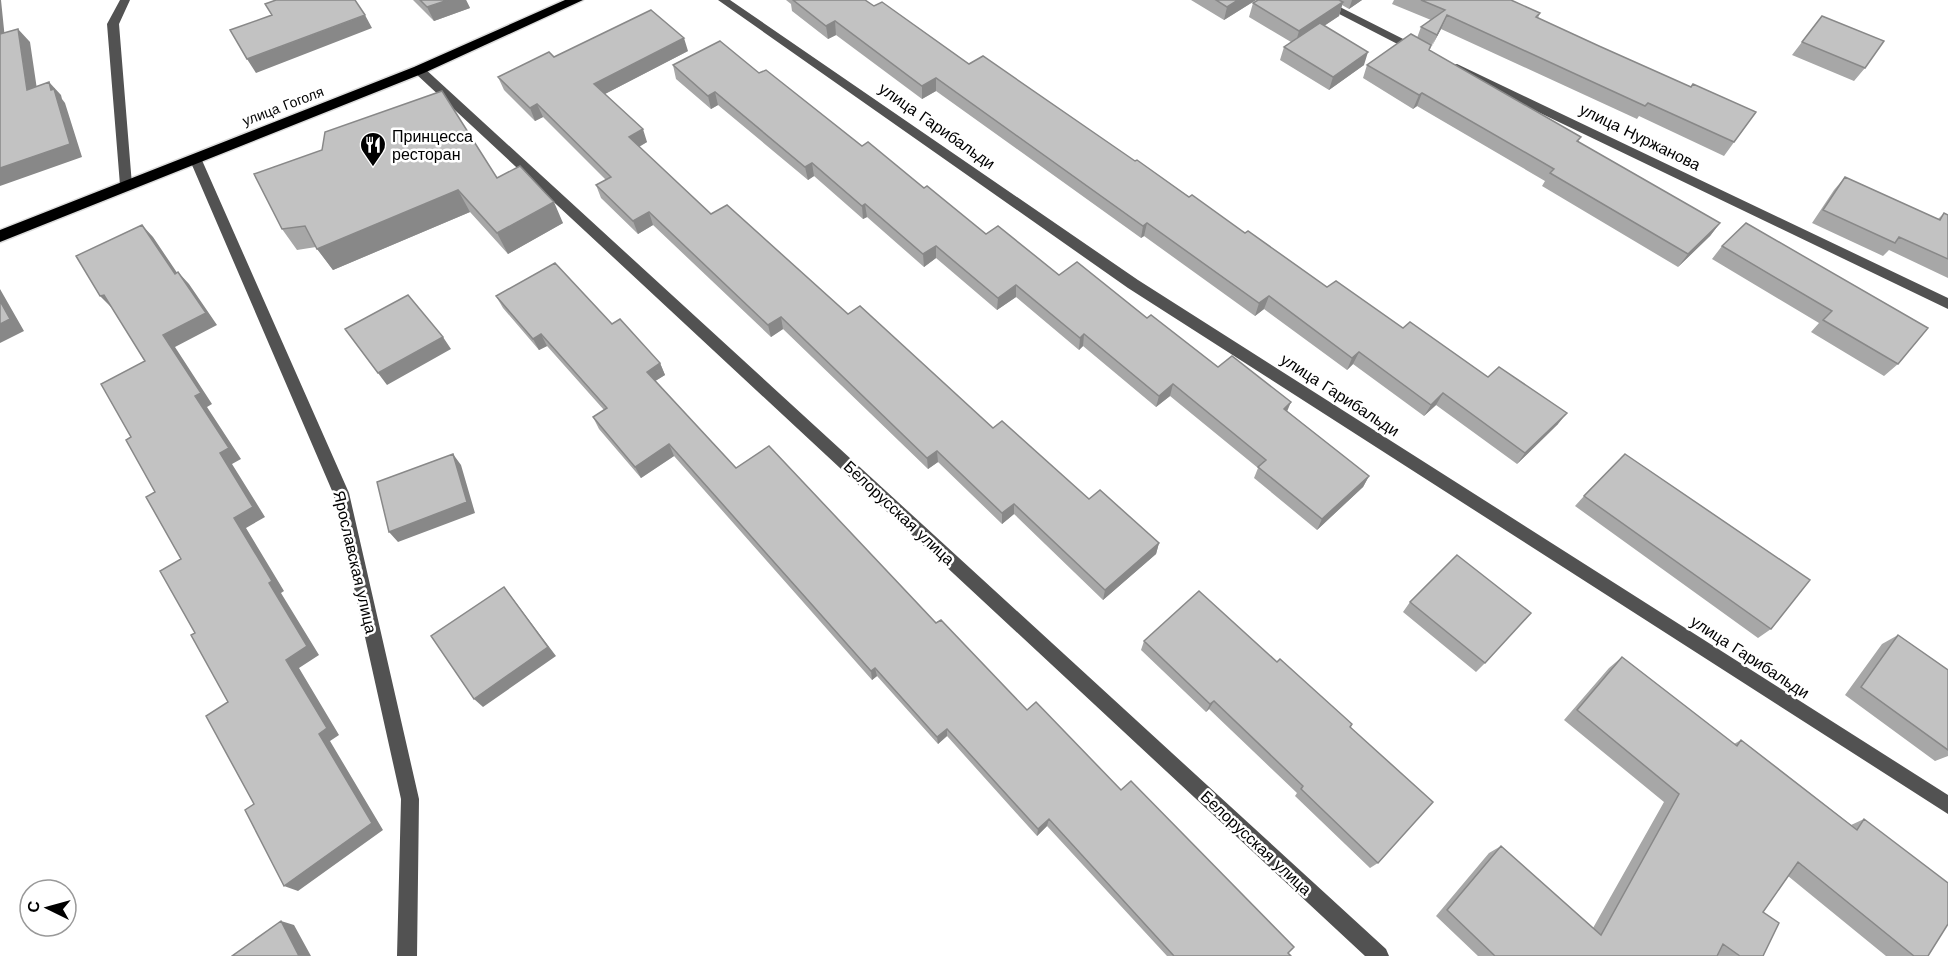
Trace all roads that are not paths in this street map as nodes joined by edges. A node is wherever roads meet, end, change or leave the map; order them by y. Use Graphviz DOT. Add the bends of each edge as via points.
graph roads {
  1 [pos="125,0"];
  2 [pos="576,0"];
  3 [pos="723,0"];
  4 [pos="1317,0"];
  5 [pos="419,70"];
  6 [pos="195,158"];
  7 [pos="126,185"];
  8 [pos="0,236"];
  9 [pos="1948,304"];
  10 [pos="1948,805"];
  11 [pos="407,956"];
  12 [pos="1379,956"];
  1 -- 7 [label="street" via="113,24"];
  2 -- 5 [label="highway, улица Гоголя"];
  3 -- 10 [label="street, улица Гарибальди" via="1133,284"];
  4 -- 9 [label="street, улица Нуржанова"];
  5 -- 6 [label="highway, улица Гоголя"];
  5 -- 12 [label="street, Белорусская улица"];
  6 -- 7 [label="highway, улица Гоголя"];
  6 -- 11 [label="street, Ярославская улица" via="341,493 410,799"];
  7 -- 8 [label="highway, улица Гоголя"];
}
